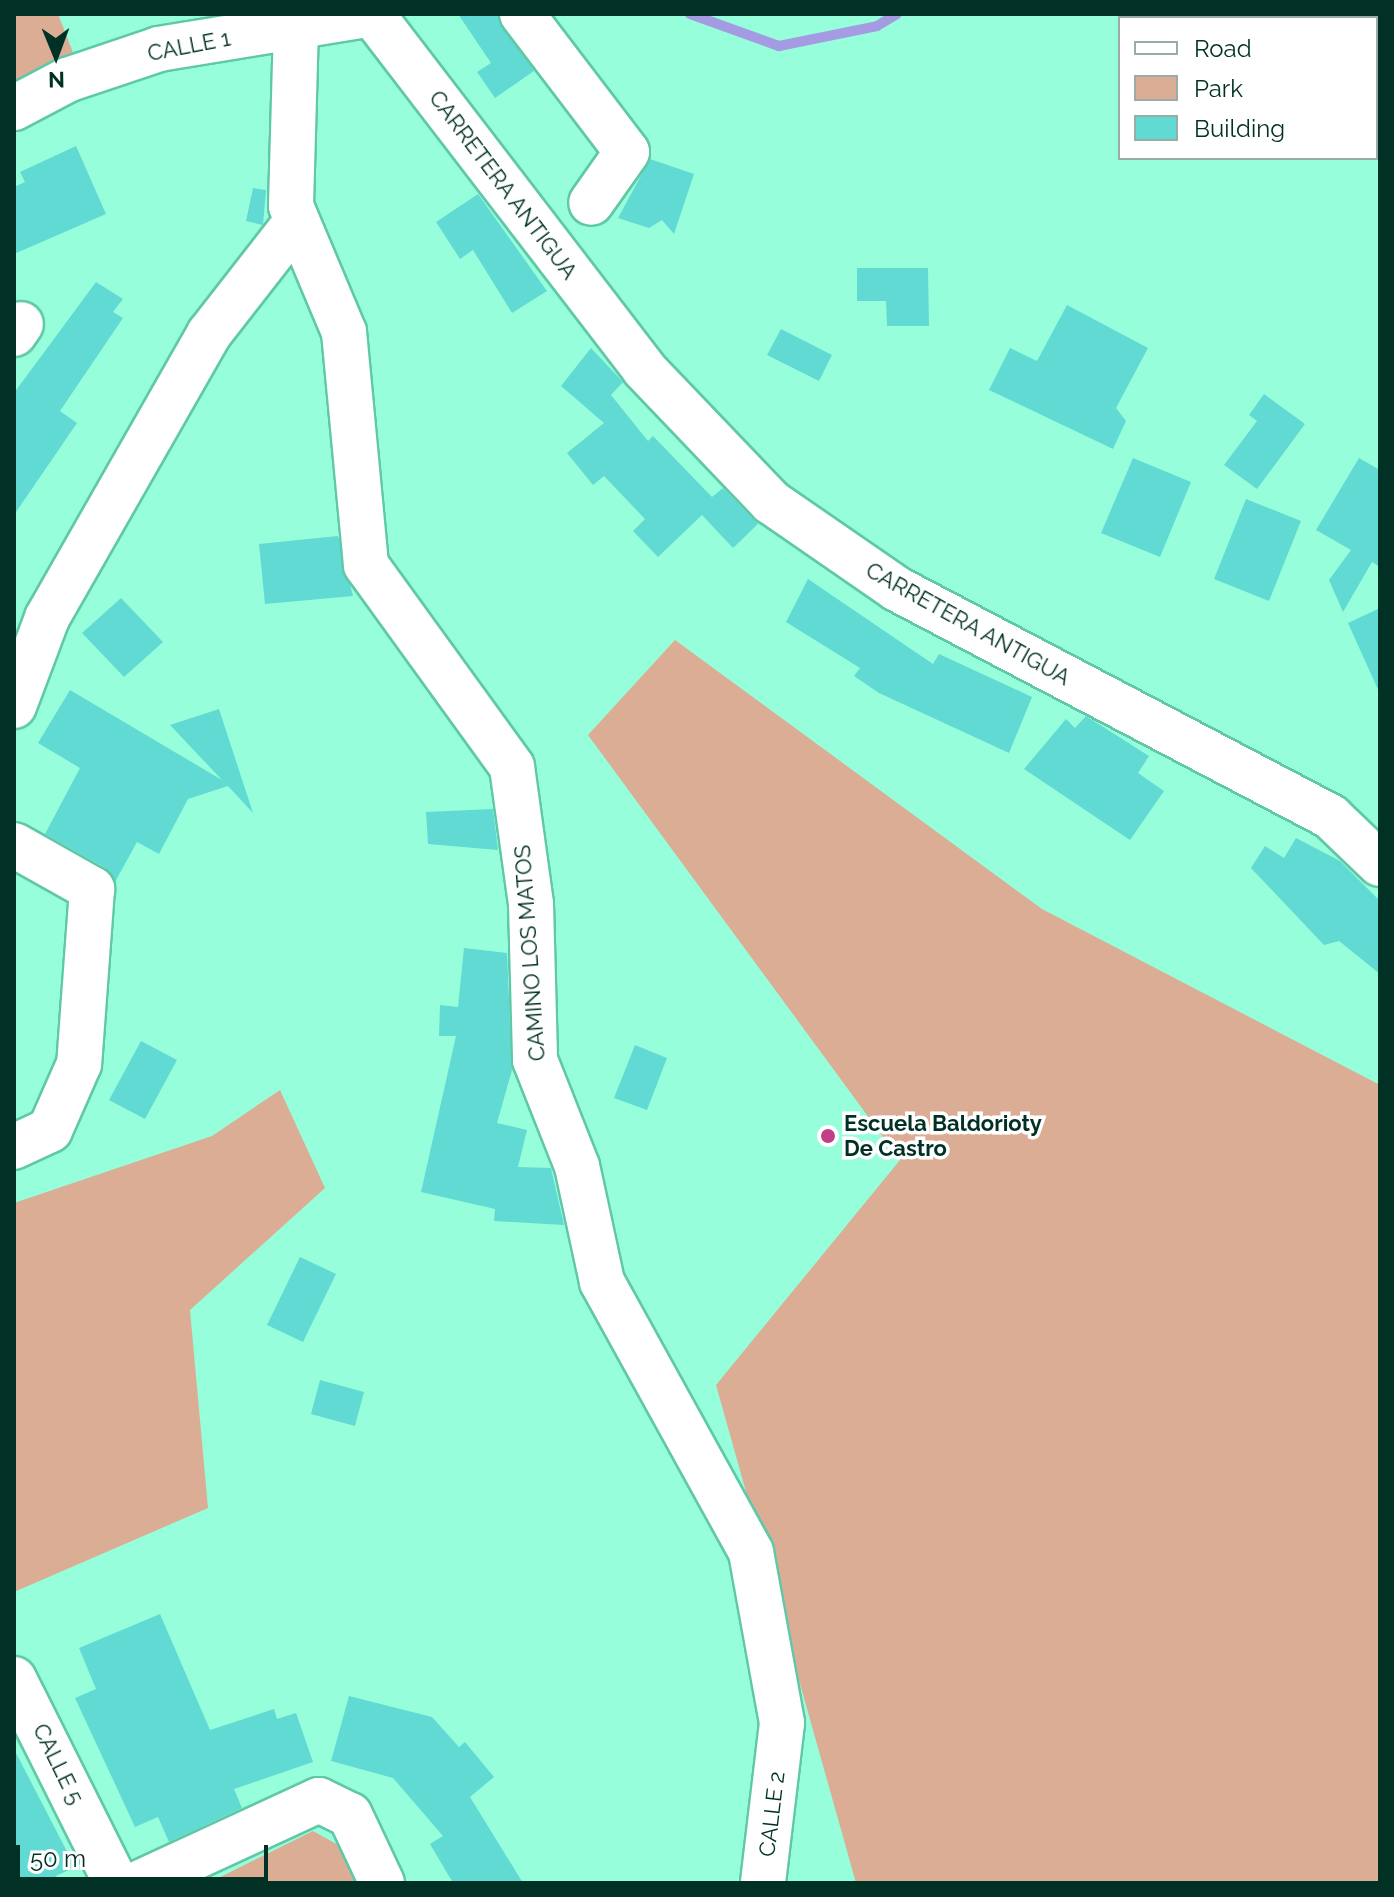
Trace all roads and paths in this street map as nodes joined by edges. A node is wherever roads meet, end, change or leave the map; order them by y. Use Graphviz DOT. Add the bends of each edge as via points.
graph roads {
  1 [pos="372,14"];
  2 [pos="522,14"];
  3 [pos="296,26"];
  4 [pos="14,108"];
  5 [pos="591,203"];
  6 [pos="294,225"];
  7 [pos="14,706"];
  8 [pos="14,845"];
  9 [pos="1380,864"];
  10 [pos="14,1147"];
  11 [pos="18,1683"];
  12 [pos="781,1745"];
  13 [pos="116,1883"];
  14 [pos="139,1883"];
  15 [pos="382,1883"];
  16 [pos="763,1883"];
  1 -- 3 [label="street, CALLE 1"];
  1 -- 9 [label="street, CARRETERA ANTIGUA" via="644,369 771,502 897,589 1331,817"];
  2 -- 5 [label="street" via="627,152"];
  3 -- 4 [label="street, CALLE 1" via="159,49 67,80"];
  3 -- 6 [label="street, CAMINO LOS MATOS"];
  6 -- 7 [label="street" via="209,334 47,618"];
  6 -- 12 [label="street, CAMINO LOS MATOS" via="344,332 366,565 512,767 531,904 535,1060 577,1166 602,1282 751,1552"];
  8 -- 10 [label="street" via="92,889 79,1064 50,1130"];
  11 -- 13 [label="street, CALLE 5"];
  12 -- 16 [label="street, CALLE 2"];
  14 -- 15 [label="street" via="319,1800 350,1815"];
}
